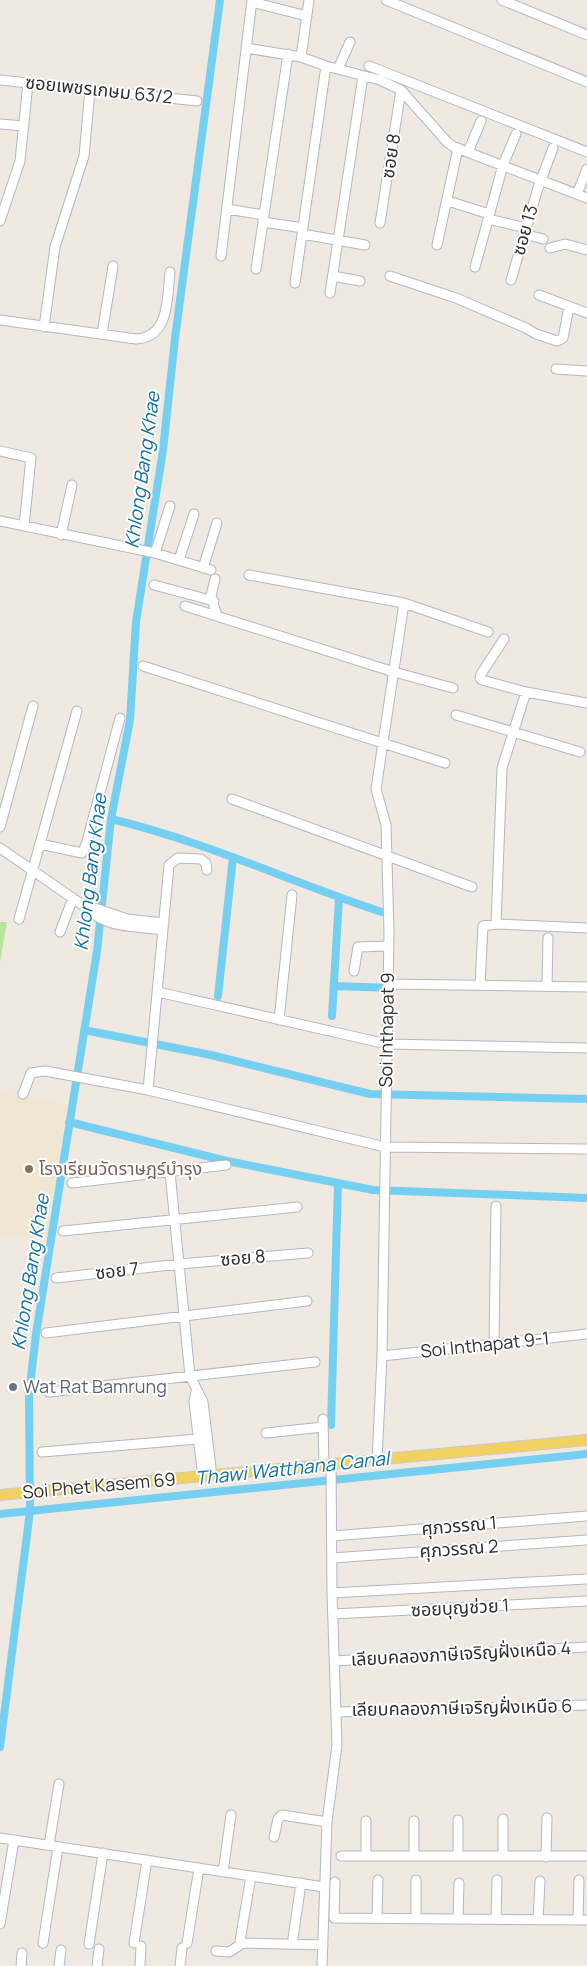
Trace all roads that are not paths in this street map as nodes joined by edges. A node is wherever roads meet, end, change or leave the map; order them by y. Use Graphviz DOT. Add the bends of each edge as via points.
graph roads {
  1 [pos="309,0"];
  2 [pos="386,0"];
  3 [pos="502,0"];
  4 [pos="252,1"];
  5 [pos="307,16"];
  6 [pos="587,35"];
  7 [pos="350,42"];
  8 [pos="246,48"];
  9 [pos="288,54"];
  10 [pos="301,56"];
  11 [pos="326,66"];
  12 [pos="369,66"];
  13 [pos="338,69"];
  14 [pos="363,76"];
  15 [pos="0,80"];
  16 [pos="587,82"];
  17 [pos="28,83"];
  18 [pos="90,90"];
  19 [pos="401,90"];
  20 [pos="197,101"];
  21 [pos="480,121"];
  22 [pos="0,124"];
  23 [pos="24,126"];
  24 [pos="516,134"];
  25 [pos="458,148"];
  26 [pos="553,148"];
  27 [pos="468,152"];
  28 [pos="587,152"];
  29 [pos="503,165"];
  30 [pos="587,169"];
  31 [pos="540,180"];
  32 [pos="577,194"];
  33 [pos="587,198"];
  34 [pos="448,201"];
  35 [pos="227,209"];
  36 [pos="488,216"];
  37 [pos="263,219"];
  38 [pos="0,221"];
  39 [pos="380,223"];
  40 [pos="303,231"];
  41 [pos="525,231"];
  42 [pos="338,239"];
  43 [pos="543,239"];
  44 [pos="366,245"];
  45 [pos="437,245"];
  46 [pos="550,248"];
  47 [pos="587,250"];
  48 [pos="221,256"];
  49 [pos="113,266"];
  50 [pos="474,266"];
  51 [pos="256,269"];
  52 [pos="170,272"];
  53 [pos="333,276"];
  54 [pos="390,276"];
  55 [pos="511,280"];
  56 [pos="360,282"];
  57 [pos="295,284"];
  58 [pos="330,293"];
  59 [pos="539,295"];
  60 [pos="569,307"];
  61 [pos="587,312"];
  62 [pos="0,320"];
  63 [pos="44,327"];
  64 [pos="102,334"];
  65 [pos="556,369"];
  66 [pos="587,371"];
  67 [pos="0,451"];
  68 [pos="72,485"];
  69 [pos="170,506"];
  70 [pos="194,514"];
  71 [pos="0,521"];
  72 [pos="217,523"];
  73 [pos="24,526"];
  74 [pos="61,535"];
  75 [pos="154,553"];
  76 [pos="179,560"];
  77 [pos="249,576"];
  78 [pos="215,579"];
  79 [pos="154,585"];
  80 [pos="214,601"];
  81 [pos="404,603"];
  82 [pos="185,606"];
  83 [pos="217,616"];
  84 [pos="488,632"];
  85 [pos="504,639"];
  86 [pos="143,666"];
  87 [pos="394,672"];
  88 [pos="453,688"];
  89 [pos="526,692"];
  90 [pos="587,704"];
  91 [pos="34,706"];
  92 [pos="77,711"];
  93 [pos="456,715"];
  94 [pos="120,718"];
  95 [pos="512,733"];
  96 [pos="383,744"];
  97 [pos="580,752"];
  98 [pos="445,763"];
  99 [pos="232,799"];
  100 [pos="0,827"];
  101 [pos="40,844"];
  102 [pos="0,848"];
  103 [pos="387,856"];
  104 [pos="33,870"];
  105 [pos="207,870"];
  106 [pos="472,887"];
  107 [pos="292,895"];
  108 [pos="73,898"];
  109 [pos="19,918"];
  110 [pos="496,924"];
  111 [pos="163,926"];
  112 [pos="587,928"];
  113 [pos="60,932"];
  114 [pos="548,938"];
  115 [pos="389,946"];
  116 [pos="354,971"];
  117 [pos="388,984"];
  118 [pos="480,985"];
  119 [pos="547,986"];
  120 [pos="587,987"];
  121 [pos="158,992"];
  122 [pos="279,1020"];
  123 [pos="387,1044"];
  124 [pos="587,1048"];
  125 [pos="148,1090"];
  126 [pos="23,1094"];
  127 [pos="385,1147"];
  128 [pos="587,1149"];
  129 [pos="226,1165"];
  130 [pos="170,1172"];
  131 [pos="72,1183"];
  132 [pos="496,1206"];
  133 [pos="297,1207"];
  134 [pos="174,1218"];
  135 [pos="63,1231"];
  136 [pos="308,1253"];
  137 [pos="179,1264"];
  138 [pos="56,1278"];
  139 [pos="307,1301"];
  140 [pos="184,1316"];
  141 [pos="46,1334"];
  142 [pos="587,1334"];
  143 [pos="494,1344"];
  144 [pos="382,1356"];
  145 [pos="315,1362"];
  146 [pos="190,1376"];
  147 [pos="49,1392"];
  148 [pos="196,1392"];
  149 [pos="266,1433"];
  150 [pos="198,1439"];
  151 [pos="587,1440"];
  152 [pos="42,1452"];
  153 [pos="377,1461"];
  154 [pos="329,1467"];
  155 [pos="207,1477"];
  156 [pos="0,1495"];
  157 [pos="587,1516"];
  158 [pos="332,1536"];
  159 [pos="587,1540"];
  160 [pos="332,1558"];
  161 [pos="587,1579"];
  162 [pos="332,1593"];
  163 [pos="587,1601"];
  164 [pos="333,1614"];
  165 [pos="587,1647"];
  166 [pos="334,1661"];
  167 [pos="587,1705"];
  168 [pos="336,1712"];
  169 [pos="60,1784"];
  170 [pos="231,1815"];
  171 [pos="547,1818"];
  172 [pos="503,1819"];
  173 [pos="458,1820"];
  174 [pos="366,1821"];
  175 [pos="414,1821"];
  176 [pos="327,1822"];
  177 [pos="274,1837"];
  178 [pos="0,1838"];
  179 [pos="14,1840"];
  180 [pos="54,1846"];
  181 [pos="103,1854"];
  182 [pos="341,1856"];
  183 [pos="366,1856"];
  184 [pos="414,1856"];
  185 [pos="458,1856"];
  186 [pos="503,1856"];
  187 [pos="546,1856"];
  188 [pos="587,1856"];
  189 [pos="147,1860"];
  190 [pos="199,1868"];
  191 [pos="223,1872"];
  192 [pos="250,1876"];
  193 [pos="378,1880"];
  194 [pos="416,1880"];
  195 [pos="496,1880"];
  196 [pos="540,1880"];
  197 [pos="579,1880"];
  198 [pos="335,1882"];
  199 [pos="459,1882"];
  200 [pos="301,1883"];
  201 [pos="324,1887"];
  202 [pos="377,1918"];
  203 [pos="416,1919"];
  204 [pos="458,1919"];
  205 [pos="496,1919"];
  206 [pos="538,1920"];
  207 [pos="583,1920"];
  208 [pos="0,1924"];
  209 [pos="293,1938"];
  210 [pos="240,1941"];
  211 [pos="43,1943"];
  212 [pos="89,1944"];
  213 [pos="323,1945"];
  214 [pos="99,1949"];
  215 [pos="61,1950"];
  216 [pos="216,1952"];
  217 [pos="22,1953"];
  218 [pos="21,1966"];
  219 [pos="59,1966"];
  220 [pos="97,1966"];
  221 [pos="140,1966"];
  222 [pos="180,1966"];
  223 [pos="322,1966"];
  1 -- 5 [label="street"];
  2 -- 16 [label="street"];
  3 -- 6 [label="street"];
  4 -- 5 [label="street"];
  4 -- 8 [label="street"];
  5 -- 10 [label="street"];
  7 -- 13 [label="street"];
  8 -- 9 [label="street"];
  8 -- 35 [label="street"];
  9 -- 10 [label="street"];
  9 -- 37 [label="street"];
  10 -- 11 [label="street"];
  11 -- 13 [label="street"];
  11 -- 40 [label="street"];
  12 -- 28 [label="street"];
  13 -- 14 [label="street"];
  14 -- 19 [label="street"];
  14 -- 42 [label="street"];
  15 -- 17 [label="street, ซอยเพชรเกษม 63/2"];
  17 -- 18 [label="street, ซอยเพชรเกษม 63/2"];
  17 -- 23 [label="street"];
  18 -- 20 [label="street, ซอยเพชรเกษม 63/2"];
  18 -- 63 [label="street" via="84,156 55,247"];
  19 -- 25 [label="street" via="447,142"];
  19 -- 39 [label="street, ซอย 8"];
  21 -- 27 [label="street"];
  22 -- 23 [label="street"];
  23 -- 38 [label="street" via="20,161"];
  24 -- 29 [label="street"];
  25 -- 27 [label="street"];
  25 -- 34 [label="street"];
  26 -- 31 [label="street, ซอย 13"];
  27 -- 29 [label="street"];
  29 -- 31 [label="street"];
  29 -- 36 [label="street"];
  30 -- 32 [label="street"];
  31 -- 32 [label="street"];
  31 -- 41 [label="street, ซอย 13"];
  32 -- 33 [label="street"];
  34 -- 36 [label="street"];
  34 -- 45 [label="street"];
  35 -- 37 [label="street"];
  35 -- 48 [label="street"];
  36 -- 41 [label="street"];
  36 -- 50 [label="street"];
  37 -- 40 [label="street"];
  37 -- 51 [label="street"];
  40 -- 42 [label="street"];
  40 -- 57 [label="street"];
  41 -- 43 [label="street"];
  41 -- 55 [label="street, ซอย 13"];
  42 -- 44 [label="street"];
  42 -- 53 [label="street"];
  46 -- 47 [label="street" via="565,244"];
  49 -- 64 [label="street"];
  52 -- 64 [label="street" via="166,314 155,334 146,339"];
  53 -- 56 [label="street"];
  53 -- 58 [label="street"];
  54 -- 60 [label="street" via="456,298 557,341 563,338"];
  59 -- 60 [label="street"];
  60 -- 61 [label="street"];
  62 -- 63 [label="street"];
  63 -- 64 [label="street"];
  65 -- 66 [label="street"];
  67 -- 73 [label="street" via="32,458"];
  68 -- 74 [label="street"];
  69 -- 75 [label="street"];
  70 -- 76 [label="street"];
  71 -- 73 [label="street"];
  72 -- 76 [label="street" via="207,569"];
  73 -- 74 [label="street"];
  74 -- 75 [label="street"];
  75 -- 76 [label="street"];
  77 -- 81 [label="street"];
  78 -- 80 [label="street"];
  79 -- 80 [label="street"];
  80 -- 83 [label="street"];
  81 -- 84 [label="street"];
  81 -- 87 [label="street, Soi Inthapat 9"];
  82 -- 83 [label="street"];
  83 -- 87 [label="street"];
  85 -- 89 [label="street" via="480,678"];
  86 -- 96 [label="street"];
  87 -- 88 [label="street"];
  87 -- 96 [label="street, Soi Inthapat 9"];
  89 -- 90 [label="street"];
  89 -- 95 [label="street"];
  91 -- 100 [label="street"];
  92 -- 101 [label="street"];
  93 -- 95 [label="street"];
  94 -- 101 [label="street" via="82,853"];
  95 -- 97 [label="street"];
  95 -- 110 [label="street" via="502,768"];
  96 -- 98 [label="street"];
  96 -- 103 [label="street, Soi Inthapat 9" via="376,789 386,825"];
  99 -- 103 [label="street"];
  101 -- 104 [label="street"];
  102 -- 104 [label="street"];
  103 -- 106 [label="street"];
  103 -- 115 [label="street, Soi Inthapat 9"];
  104 -- 108 [label="street"];
  104 -- 109 [label="street"];
  105 -- 111 [label="street" via="201,859 178,858 171,862"];
  107 -- 122 [label="street"];
  108 -- 111 [label="street" via="108,918"];
  108 -- 113 [label="street"];
  110 -- 112 [label="street"];
  110 -- 118 [label="street" via="482,929"];
  111 -- 121 [label="street"];
  114 -- 119 [label="street"];
  115 -- 116 [label="street" via="358,947"];
  115 -- 117 [label="street, Soi Inthapat 9"];
  117 -- 118 [label="street"];
  117 -- 123 [label="street, Soi Inthapat 9"];
  118 -- 119 [label="street"];
  119 -- 120 [label="street"];
  121 -- 122 [label="street"];
  121 -- 125 [label="street"];
  122 -- 123 [label="street"];
  123 -- 124 [label="street"];
  123 -- 127 [label="street, Soi Inthapat 9"];
  125 -- 126 [label="street" via="45,1071 31,1073"];
  125 -- 127 [label="street"];
  127 -- 128 [label="street"];
  127 -- 144 [label="street, Soi Inthapat 9"];
  129 -- 130 [label="street"];
  130 -- 131 [label="street"];
  130 -- 134 [label="street"];
  132 -- 143 [label="street"];
  133 -- 134 [label="street"];
  134 -- 135 [label="street"];
  134 -- 137 [label="street"];
  136 -- 137 [label="street, ซอย 8"];
  137 -- 138 [label="street, ซอย 7"];
  137 -- 140 [label="street"];
  139 -- 140 [label="street"];
  140 -- 141 [label="street"];
  140 -- 146 [label="street"];
  142 -- 143 [label="street, Soi Inthapat 9-1"];
  143 -- 144 [label="street, Soi Inthapat 9-1"];
  144 -- 153 [label="street, Soi Inthapat 9"];
  145 -- 146 [label="street"];
  146 -- 147 [label="street"];
  146 -- 148 [label="street"];
  148 -- 150 [label="street"];
  148 -- 155 [label="street" via="203,1402"];
  149 -- 154 [label="street" via="323,1423"];
  150 -- 152 [label="street"];
  150 -- 155 [label="street"];
  151 -- 153 [label="main road, Soi Phet Kasem 69"];
  153 -- 154 [label="main road, Soi Phet Kasem 69"];
  154 -- 155 [label="main road, Soi Phet Kasem 69"];
  154 -- 158 [label="street"];
  155 -- 156 [label="main road, Soi Phet Kasem 69"];
  157 -- 158 [label="street, ศุภวรรณ 1"];
  158 -- 160 [label="street"];
  159 -- 160 [label="street, ศุภวรรณ 2"];
  160 -- 162 [label="street"];
  161 -- 162 [label="street"];
  162 -- 164 [label="street"];
  163 -- 164 [label="street, ซอยบุญช่วย 1"];
  164 -- 166 [label="street"];
  165 -- 166 [label="street, เลียบคลองภาษีเจริญฝั่งเหนือ 4"];
  166 -- 168 [label="street"];
  167 -- 168 [label="street, เลียบคลองภาษีเจริญฝั่งเหนือ 6"];
  168 -- 176 [label="street" via="337,1755"];
  169 -- 180 [label="street"];
  170 -- 191 [label="street"];
  171 -- 187 [label="street"];
  172 -- 186 [label="street"];
  173 -- 185 [label="street"];
  174 -- 183 [label="street"];
  175 -- 184 [label="street"];
  176 -- 177 [label="street" via="282,1815"];
  176 -- 201 [label="street"];
  178 -- 179 [label="street"];
  179 -- 180 [label="street"];
  179 -- 208 [label="street"];
  180 -- 181 [label="street"];
  180 -- 211 [label="street"];
  181 -- 189 [label="street"];
  181 -- 212 [label="street"];
  182 -- 183 [label="street"];
  183 -- 184 [label="street"];
  184 -- 185 [label="street"];
  185 -- 186 [label="street"];
  186 -- 187 [label="street"];
  187 -- 188 [label="street"];
  189 -- 190 [label="street"];
  189 -- 221 [label="street" via="138,1945"];
  190 -- 191 [label="street"];
  190 -- 222 [label="street"];
  191 -- 192 [label="street"];
  192 -- 200 [label="street"];
  192 -- 210 [label="street"];
  193 -- 202 [label="street"];
  194 -- 203 [label="street"];
  195 -- 205 [label="street"];
  196 -- 206 [label="street"];
  197 -- 207 [label="street"];
  198 -- 202 [label="street" via="334,1918"];
  199 -- 204 [label="street"];
  200 -- 201 [label="street"];
  200 -- 209 [label="street"];
  201 -- 213 [label="street"];
  202 -- 203 [label="street"];
  203 -- 204 [label="street"];
  204 -- 205 [label="street"];
  205 -- 206 [label="street"];
  206 -- 207 [label="street"];
  213 -- 216 [label="street" via="243,1943 229,1952"];
  213 -- 223 [label="street"];
  214 -- 220 [label="street"];
  215 -- 219 [label="street"];
  217 -- 218 [label="street"];
}
